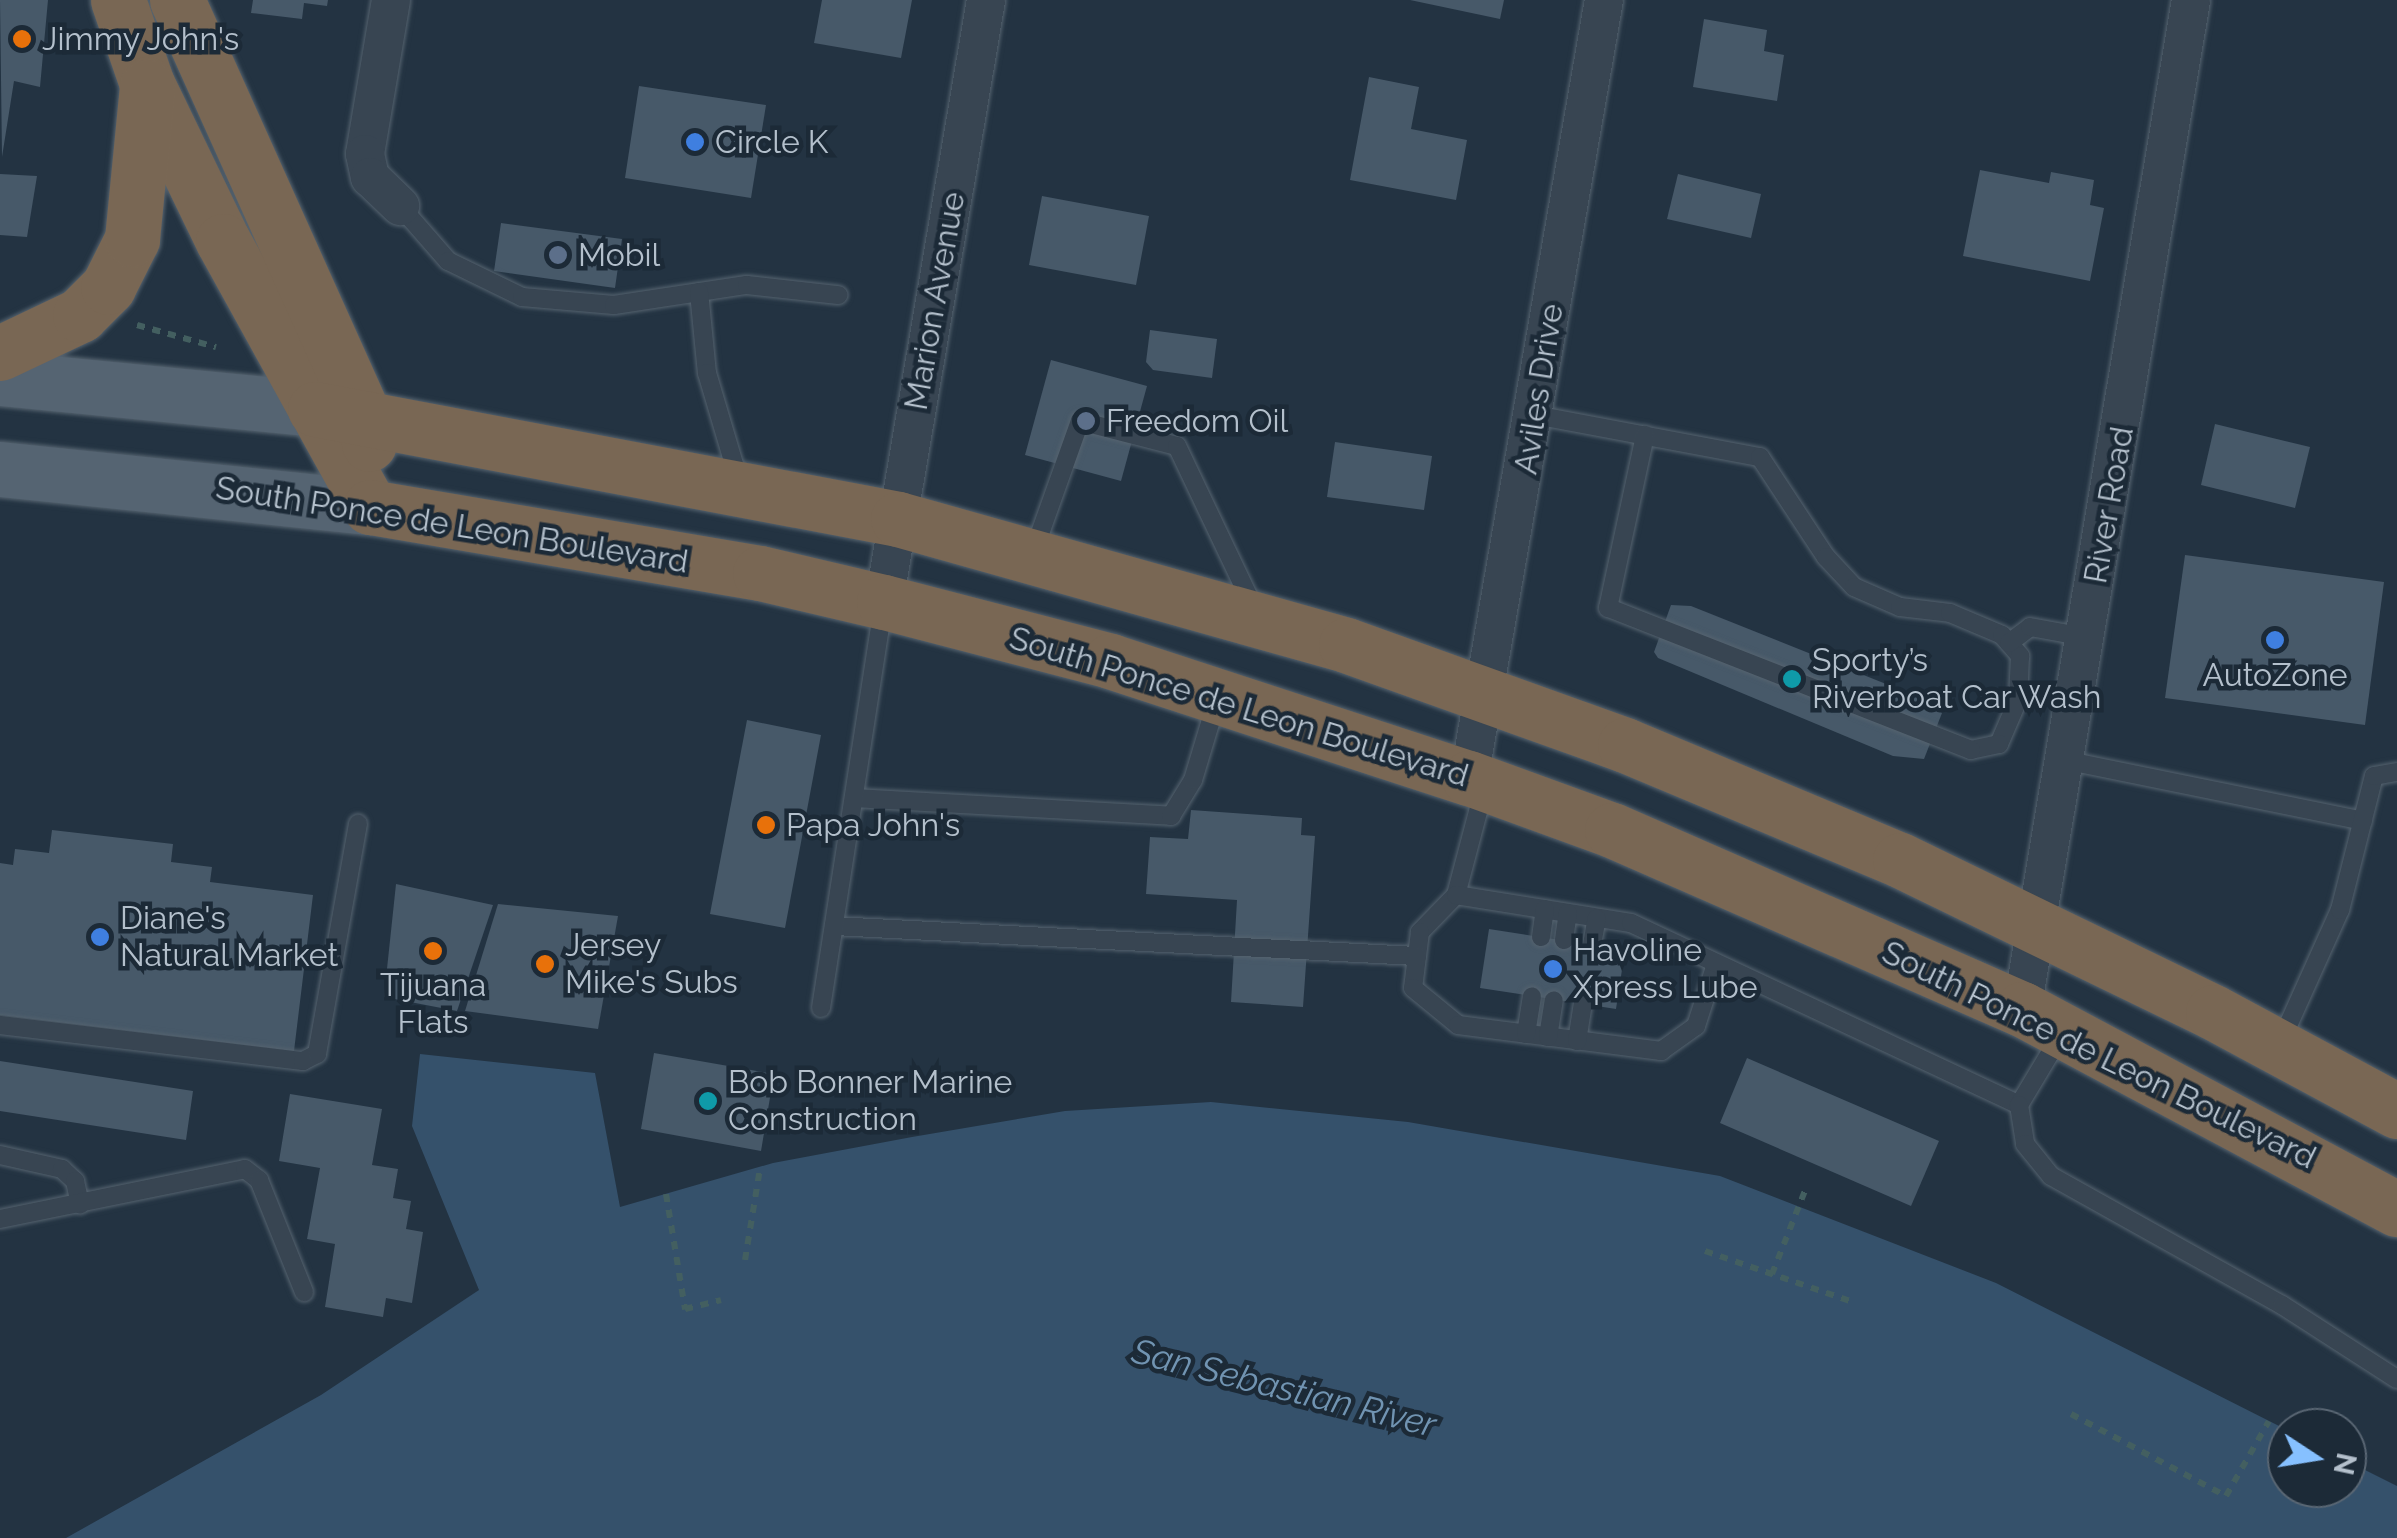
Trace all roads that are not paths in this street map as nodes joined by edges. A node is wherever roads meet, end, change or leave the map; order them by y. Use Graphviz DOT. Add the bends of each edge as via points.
graph roads {
  1 [pos="118,0"];
  2 [pos="176,0"];
  3 [pos="391,0"];
  4 [pos="986,0"];
  5 [pos="1604,0"];
  6 [pos="2191,0"];
  7 [pos="147,84"];
  8 [pos="400,206"];
  9 [pos="698,292"];
  10 [pos="838,295"];
  11 [pos="0,353"];
  12 [pos="0,378"];
  13 [pos="340,413"];
  14 [pos="1534,414"];
  15 [pos="1645,436"];
  16 [pos="0,470"];
  17 [pos="740,485"];
  18 [pos="370,506"];
  19 [pos="898,519"];
  20 [pos="1033,552"];
  21 [pos="884,602"];
  22 [pos="1258,618"];
  23 [pos="2086,638"];
  24 [pos="2009,642"];
  25 [pos="1487,693"];
  26 [pos="1219,695"];
  27 [pos="2064,760"];
  28 [pos="2397,772"];
  29 [pos="1478,781"];
  30 [pos="854,798"];
  31 [pos="2363,821"];
  32 [pos="358,824"];
  33 [pos="1456,895"];
  34 [pos="1545,909"];
  35 [pos="1568,913"];
  36 [pos="1596,918"];
  37 [pos="2036,922"];
  38 [pos="834,926"];
  39 [pos="1541,937"];
  40 [pos="1564,940"];
  41 [pos="1592,944"];
  42 [pos="1417,956"];
  43 [pos="1716,964"];
  44 [pos="1532,996"];
  45 [pos="1554,1000"];
  46 [pos="1582,1004"];
  47 [pos="821,1008"];
  48 [pos="2043,1020"];
  49 [pos="0,1025"];
  50 [pos="1526,1034"];
  51 [pos="1548,1037"];
  52 [pos="1577,1041"];
  53 [pos="2279,1046"];
  54 [pos="2019,1105"];
  55 [pos="2397,1111"];
  56 [pos="0,1154"];
  57 [pos="80,1204"];
  58 [pos="2397,1209"];
  59 [pos="0,1219"];
  60 [pos="304,1292"];
  61 [pos="2397,1380"];
  1 -- 7 [label="highway"];
  2 -- 13 [label="highway"];
  3 -- 8 [label="street" via="365,154 370,177"];
  4 -- 19 [label="street, Marion Avenue"];
  5 -- 14 [label="street, Aviles Drive"];
  6 -- 23 [label="street, River Road"];
  7 -- 11 [label="highway" via="132,239 108,287 80,314"];
  7 -- 13 [label="highway"];
  8 -- 9 [label="lane" via="448,261 522,298 614,305"];
  9 -- 10 [label="lane" via="747,284"];
  9 -- 17 [label="lane" via="706,373"];
  12 -- 13 [label="main road"];
  13 -- 17 [label="highway"];
  13 -- 18 [label="highway"];
  14 -- 15 [label="lane"];
  14 -- 25 [label="street, Aviles Drive"];
  15 -- 24 [label="lane" via="1760,456 1826,557 1854,587 1900,606 1950,613"];
  15 -- 24 [label="lane" via="1608,608 1972,750 1998,744 2018,700 2020,656"];
  16 -- 18 [label="main road, South Ponce de Leon Boulevard"];
  17 -- 19 [label="highway"];
  18 -- 21 [label="highway, South Ponce de Leon Boulevard" via="760,573"];
  19 -- 20 [label="highway"];
  19 -- 21 [label="street, Marion Avenue"];
  20 -- 22 [label="highway"];
  20 -- 22 [label="lane" via="1080,421 1177,446"];
  21 -- 26 [label="highway, South Ponce de Leon Boulevard"];
  21 -- 30 [label="lane"];
  22 -- 25 [label="highway"];
  23 -- 24 [label="lane" via="2030,627"];
  23 -- 27 [label="street, River Road"];
  25 -- 29 [label="street, Aviles Drive"];
  25 -- 37 [label="highway" via="1769,803"];
  26 -- 29 [label="highway, South Ponce de Leon Boulevard"];
  26 -- 30 [label="lane" via="1193,780 1171,816"];
  27 -- 31 [label="lane"];
  27 -- 37 [label="street, River Road"];
  28 -- 31 [label="lane" via="2374,776"];
  29 -- 33 [label="lane"];
  29 -- 48 [label="highway, South Ponce de Leon Boulevard" via="1612,830"];
  30 -- 38 [label="lane"];
  31 -- 53 [label="lane" via="2340,910"];
  32 -- 49 [label="lane" via="344,881 326,1037 317,1054 303,1061"];
  33 -- 34 [label="lane"];
  33 -- 42 [label="lane" via="1420,932"];
  34 -- 35 [label="lane"];
  34 -- 39 [label="lane"];
  35 -- 36 [label="lane"];
  35 -- 40 [label="lane"];
  36 -- 41 [label="lane"];
  36 -- 43 [label="lane" via="1631,923"];
  37 -- 48 [label="street, River Road"];
  37 -- 53 [label="highway"];
  38 -- 42 [label="lane"];
  38 -- 47 [label="lane"];
  42 -- 50 [label="lane" via="1414,988 1458,1025"];
  43 -- 52 [label="lane" via="1696,1026 1662,1052"];
  43 -- 54 [label="lane"];
  44 -- 50 [label="lane"];
  45 -- 51 [label="lane"];
  46 -- 52 [label="lane"];
  48 -- 54 [label="lane"];
  48 -- 58 [label="highway, South Ponce de Leon Boulevard"];
  50 -- 51 [label="lane"];
  51 -- 52 [label="lane"];
  53 -- 55 [label="highway"];
  54 -- 61 [label="lane" via="2025,1144 2051,1176 2282,1305"];
  56 -- 57 [label="lane" via="62,1169 76,1181"];
  57 -- 59 [label="lane"];
  57 -- 60 [label="lane" via="245,1169 259,1180"];
}
